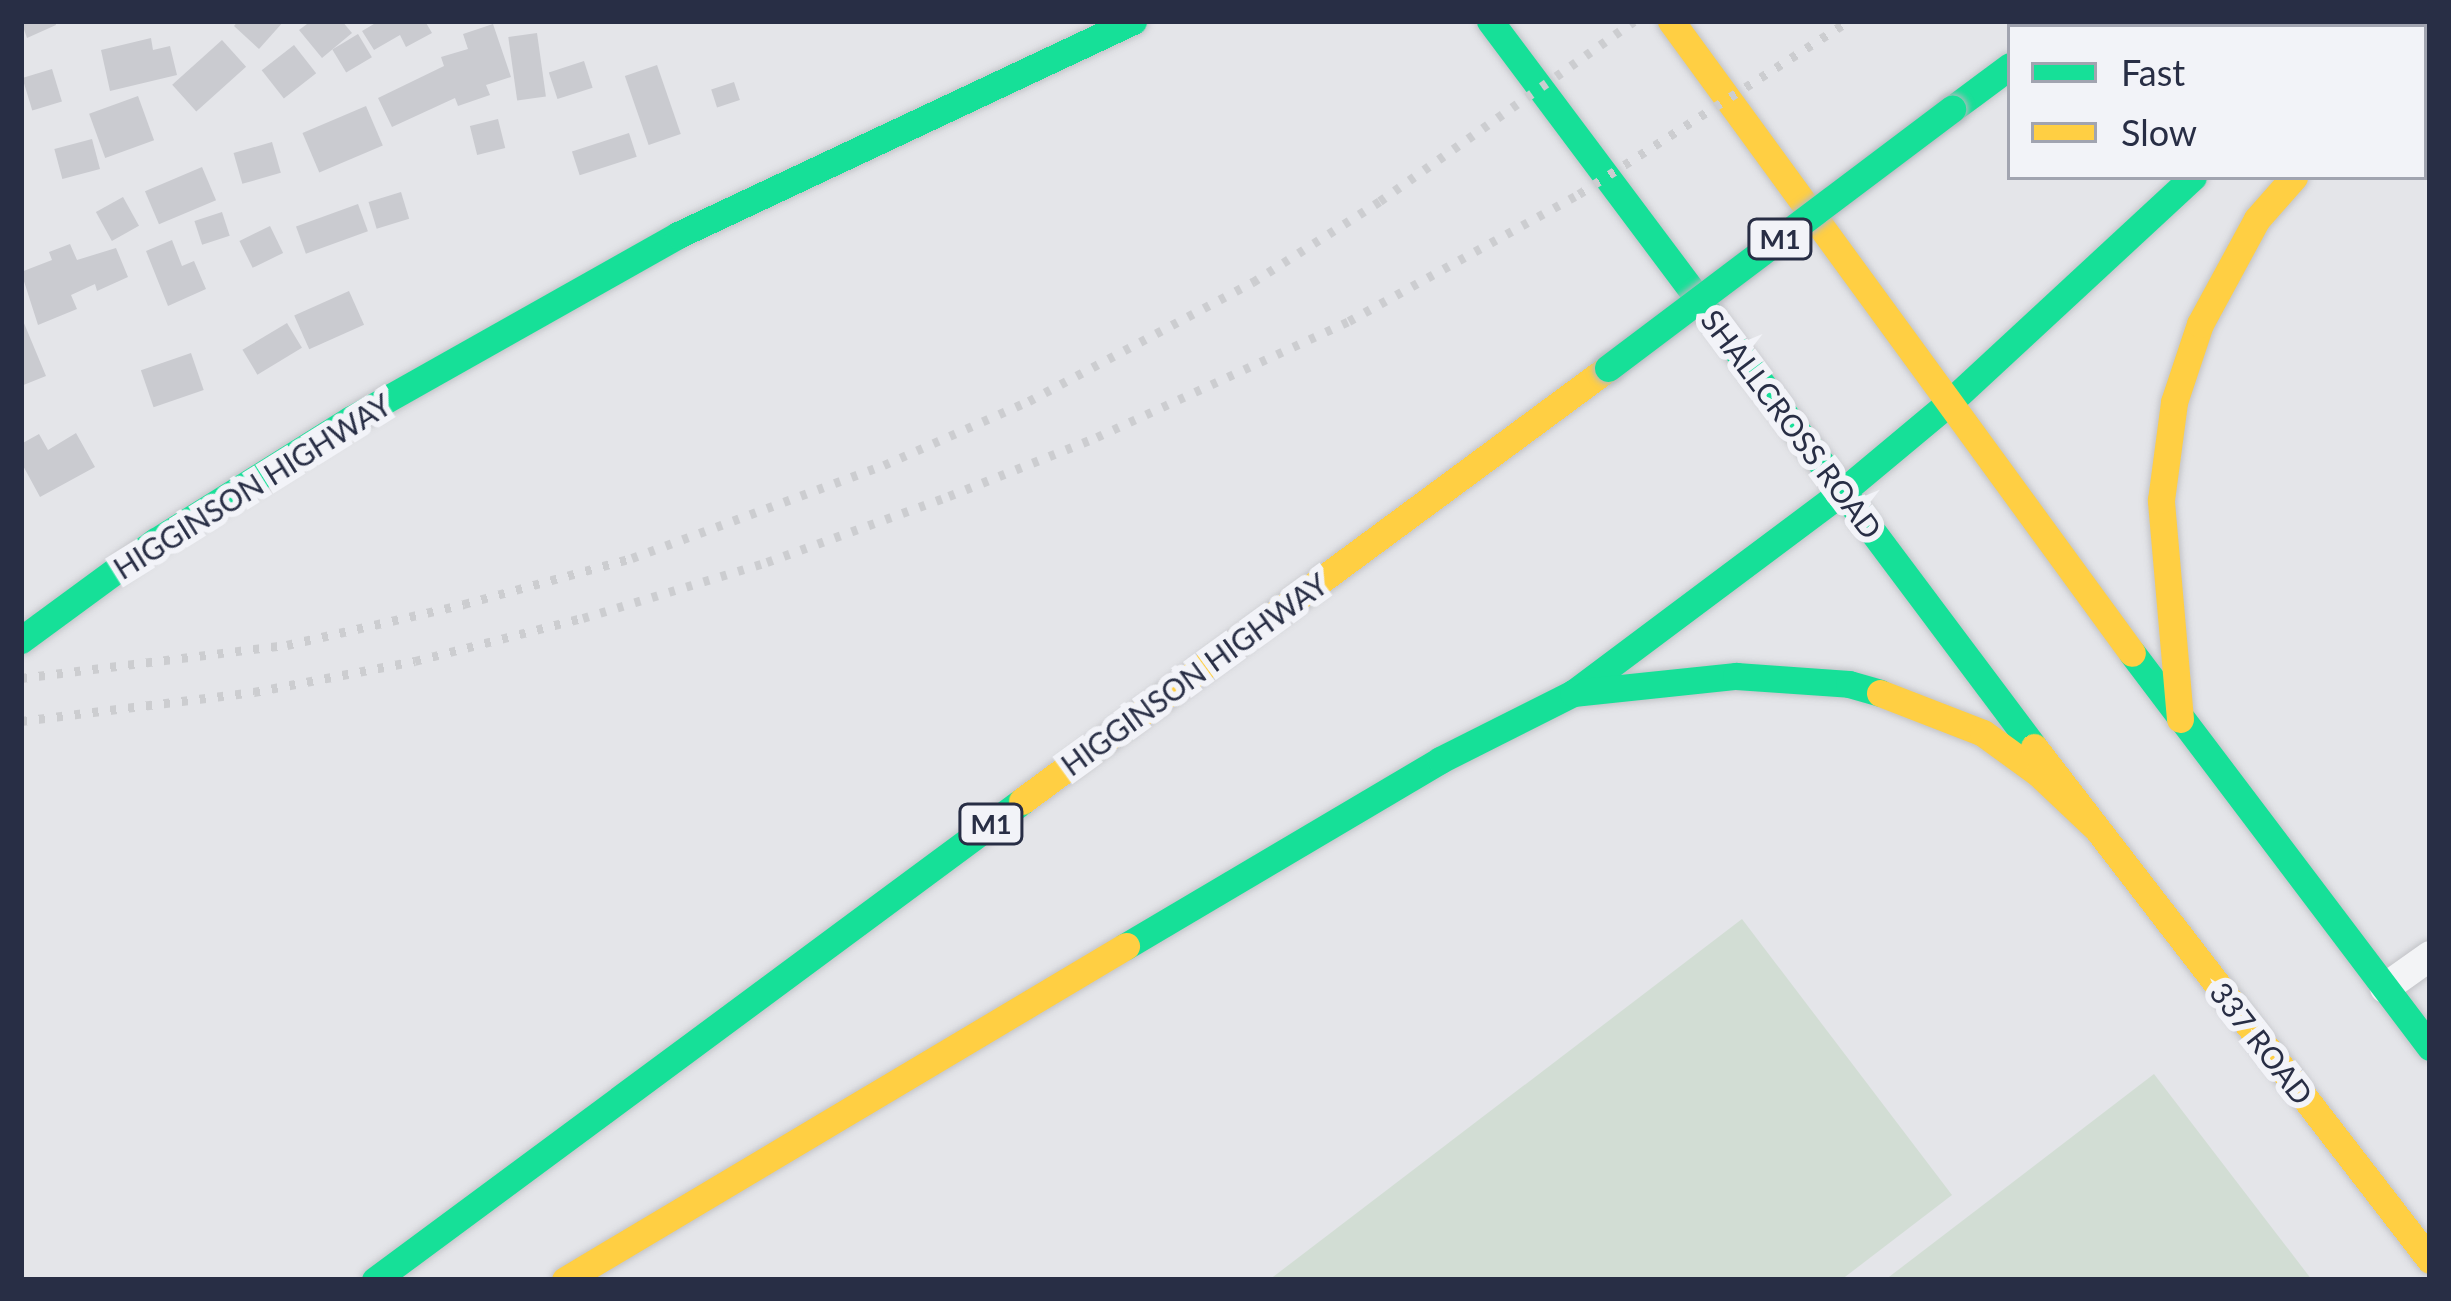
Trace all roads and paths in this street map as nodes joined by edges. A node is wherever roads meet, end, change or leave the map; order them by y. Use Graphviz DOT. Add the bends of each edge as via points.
graph roads {
  1 [pos="1133,21"];
  2 [pos="1490,21"];
  3 [pos="1671,21"];
  4 [pos="2007,67"];
  5 [pos="2190,180"];
  6 [pos="2291,180"];
  7 [pos="1950,402"];
  8 [pos="1842,492"];
  9 [pos="21,640"];
  10 [pos="1573,693"];
  11 [pos="2180,719"];
  12 [pos="2094,826"];
  13 [pos="2430,956"];
  14 [pos="2385,988"];
  15 [pos="2430,1047"];
  16 [pos="2430,1260"];
  17 [pos="375,1280"];
  18 [pos="565,1280"];
  1 -- 9 [label="main road, HIGGINSON HIGHWAY" via="678,236 350,420 156,541"];
  2 -- 8 [label="main road, SHALLCROSS ROAD"];
  3 -- 7 [label="main road"];
  4 -- 17 [label="main road, HIGGINSON HIGHWAY / M1, bridge"];
  5 -- 7 [label="main road"];
  6 -- 11 [label="main road" via="2257,219 2200,324 2174,403 2161,500"];
  7 -- 8 [label="main road"];
  7 -- 11 [label="main road"];
  8 -- 10 [label="main road"];
  8 -- 12 [label="main road, SHALLCROSS ROAD"];
  10 -- 12 [label="main road" via="1736,676 1849,683 1983,733"];
  10 -- 18 [label="main road" via="1420,772"];
  11 -- 14 [label="main road"];
  12 -- 16 [label="main road, 337 ROAD"];
  13 -- 14 [label="lane"];
  14 -- 15 [label="main road"];
}
